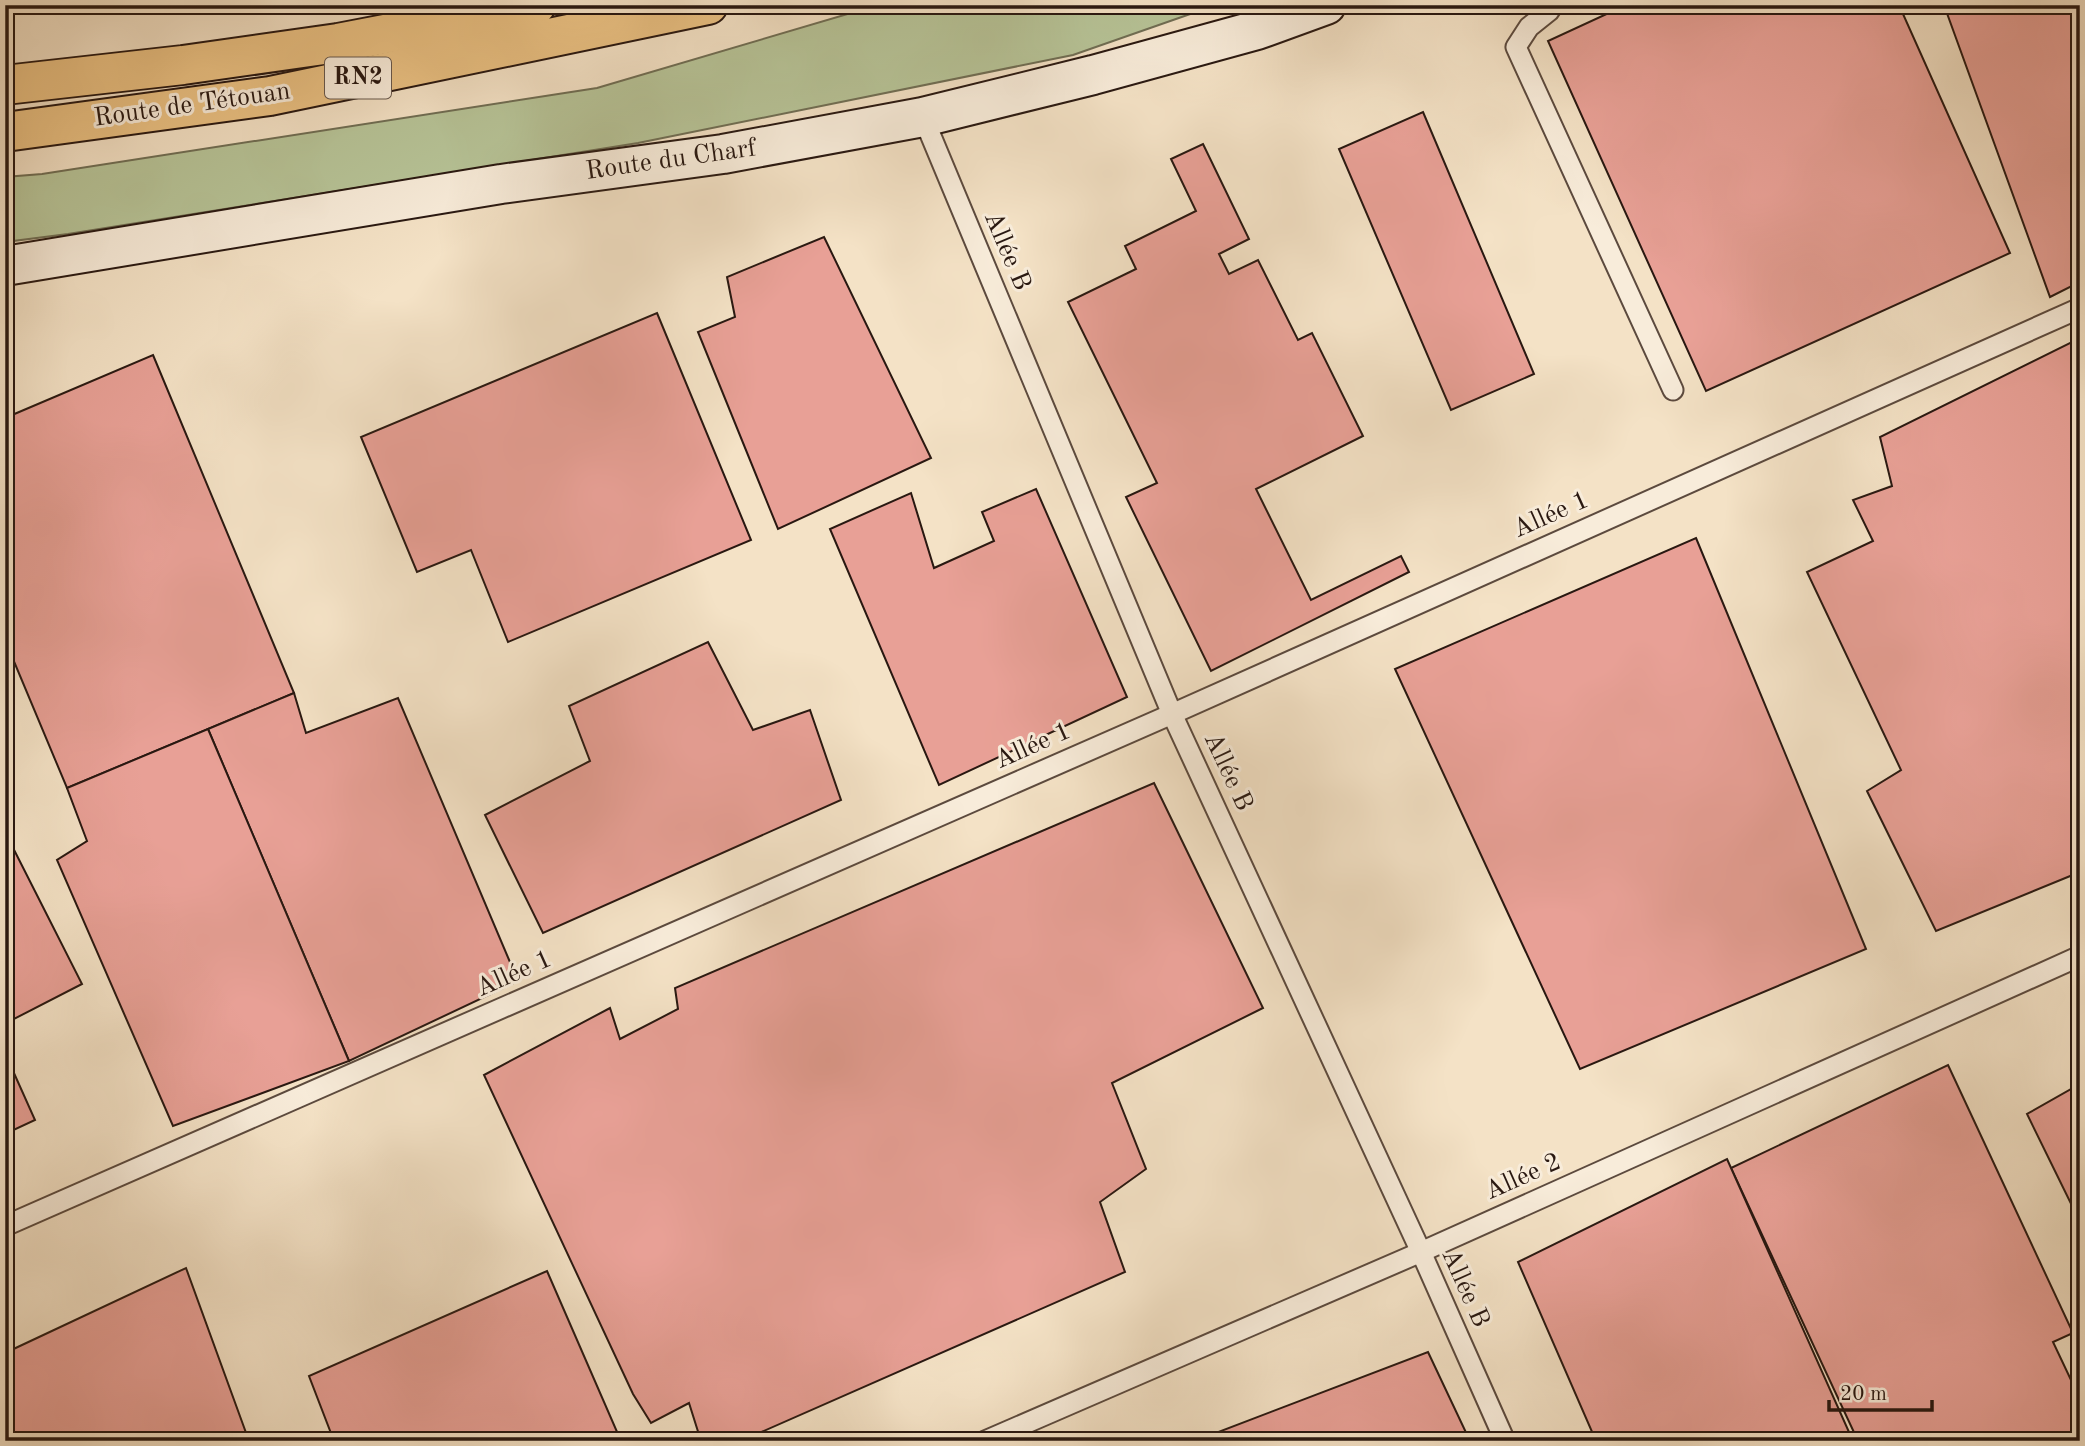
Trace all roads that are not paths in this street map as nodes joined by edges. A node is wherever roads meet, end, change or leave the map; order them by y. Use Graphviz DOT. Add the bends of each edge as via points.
graph roads {
  1 [pos="536,5"];
  2 [pos="708,5"];
  3 [pos="1326,5"];
  4 [pos="1553,5"];
  5 [pos="5,85"];
  6 [pos="923,117"];
  7 [pos="5,132"];
  8 [pos="5,266"];
  9 [pos="2080,308"];
  10 [pos="1673,390"];
  11 [pos="1172,714"];
  12 [pos="2080,956"];
  13 [pos="5,1227"];
  14 [pos="1420,1252"];
  15 [pos="985,1441"];
  16 [pos="1505,1441"];
  1 -- 5 [label="highway, Route de Tétouan / RN2" via="338,43"];
  2 -- 7 [label="highway, Route de Tétouan / RN2" via="270,96"];
  3 -- 6 [label="street, Route du Charf" via="1257,30"];
  4 -- 10 [label="lane" via="1516,47"];
  6 -- 8 [label="street, Route du Charf" via="723,155 501,184"];
  6 -- 11 [label="lane, Allée B"];
  9 -- 11 [label="lane, Allée 1"];
  11 -- 13 [label="lane, Allée 1"];
  11 -- 14 [label="lane, Allée B"];
  12 -- 14 [label="lane, Allée 2"];
  14 -- 15 [label="lane, Allée 2"];
  14 -- 16 [label="lane, Allée B"];
}
